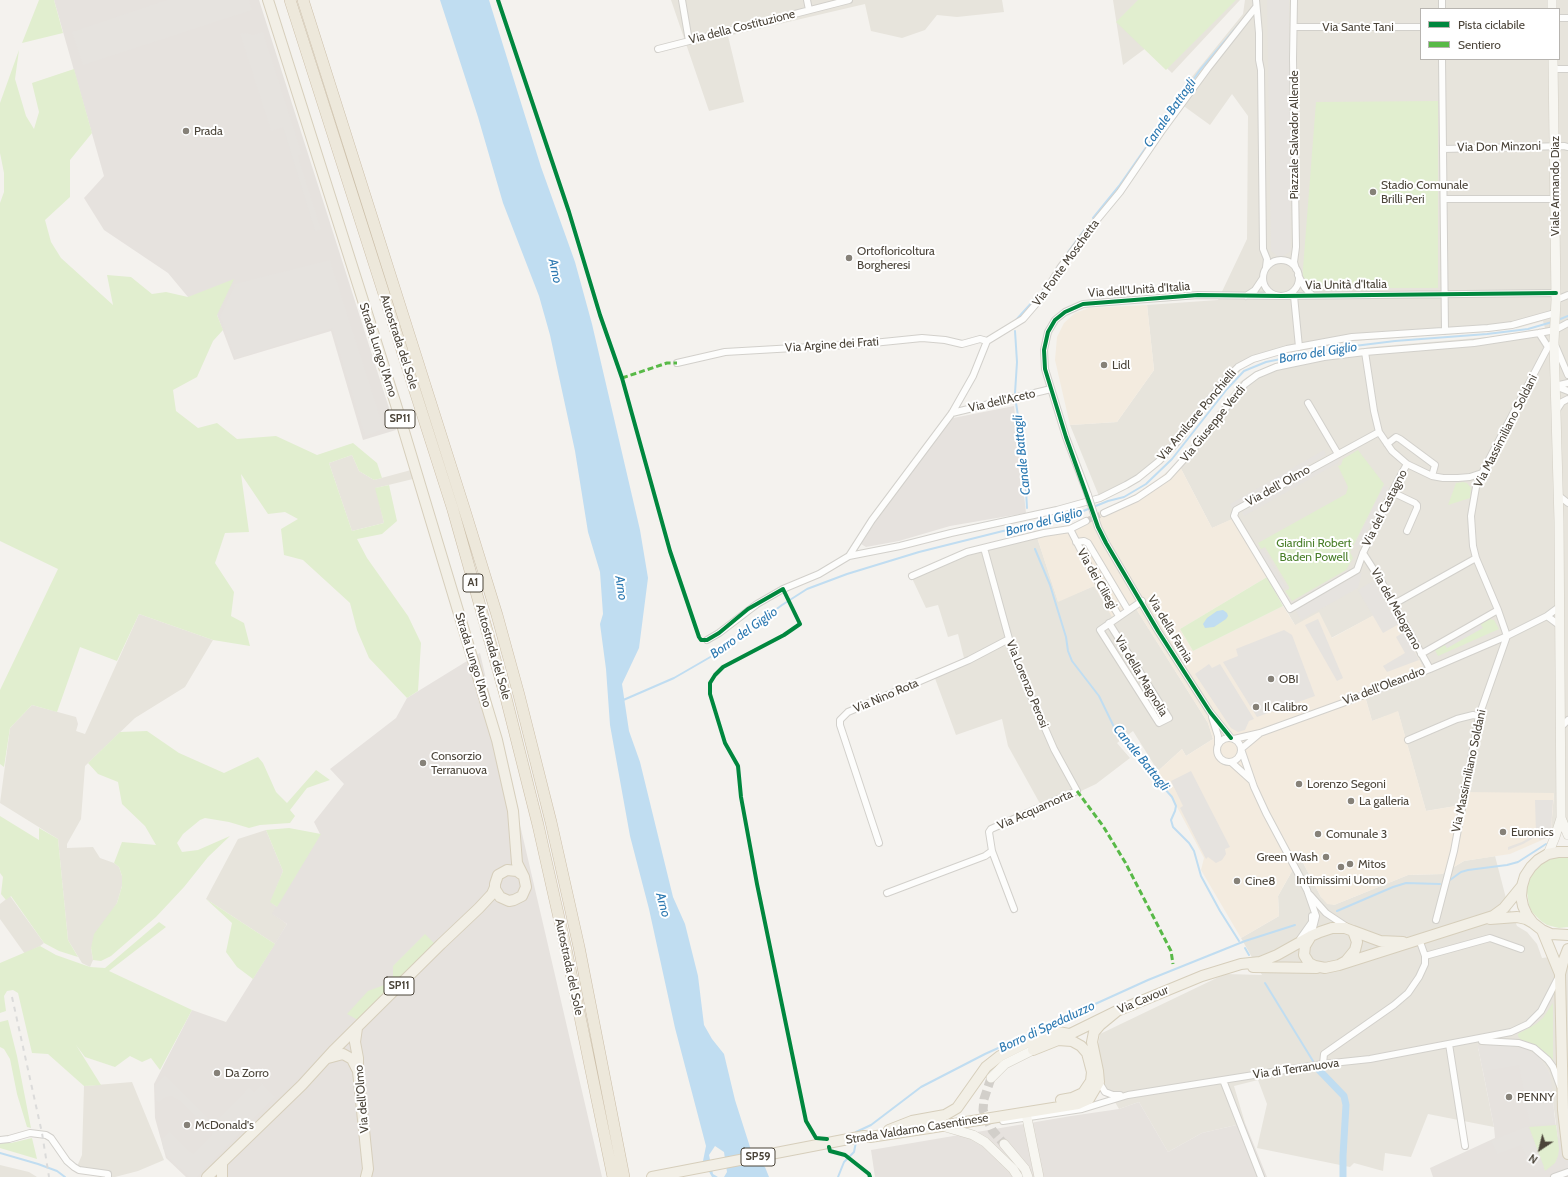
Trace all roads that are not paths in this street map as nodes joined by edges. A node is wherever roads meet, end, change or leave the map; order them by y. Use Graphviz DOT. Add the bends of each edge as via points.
graph roads {
  1 [pos="268,0"];
  2 [pos="290,0"];
  3 [pos="303,0"];
  4 [pos="682,0"];
  5 [pos="807,0"];
  6 [pos="849,0"];
  7 [pos="1294,0"];
  8 [pos="1256,3"];
  9 [pos="809,10"];
  10 [pos="1295,27"];
  11 [pos="1420,27"];
  12 [pos="689,41"];
  13 [pos="658,49"];
  14 [pos="1442,60"];
  15 [pos="1554,60"];
  16 [pos="1554,69"];
  17 [pos="1568,69"];
  18 [pos="1555,146"];
  19 [pos="1568,147"];
  20 [pos="1443,148"];
  21 [pos="1444,199"];
  22 [pos="1555,199"];
  23 [pos="1266,268"];
  24 [pos="1297,272"];
  25 [pos="1263,278"];
  26 [pos="1445,294"];
  27 [pos="1568,295"];
  28 [pos="1246,296"];
  29 [pos="1282,296"];
  30 [pos="1294,296"];
  31 [pos="1312,296"];
  32 [pos="1556,297"];
  33 [pos="1555,313"];
  34 [pos="1568,323"];
  35 [pos="1555,330"];
  36 [pos="1445,331"];
  37 [pos="1539,333"];
  38 [pos="987,341"];
  39 [pos="1552,346"];
  40 [pos="1298,347"];
  41 [pos="1366,352"];
  42 [pos="677,363"];
  43 [pos="1568,375"];
  44 [pos="1568,383"];
  45 [pos="1555,386"];
  46 [pos="1051,389"];
  47 [pos="1568,391"];
  48 [pos="1568,399"];
  49 [pos="1308,403"];
  50 [pos="1556,411"];
  51 [pos="952,413"];
  52 [pos="1379,432"];
  53 [pos="1387,444"];
  54 [pos="1338,454"];
  55 [pos="1407,464"];
  56 [pos="1482,473"];
  57 [pos="1432,476"];
  58 [pos="1466,478"];
  59 [pos="1476,487"];
  60 [pos="1392,492"];
  61 [pos="1558,494"];
  62 [pos="1568,503"];
  63 [pos="1104,514"];
  64 [pos="1086,520"];
  65 [pos="1098,527"];
  66 [pos="1070,529"];
  67 [pos="1407,531"];
  68 [pos="1076,542"];
  69 [pos="984,548"];
  70 [pos="1363,552"];
  71 [pos="849,556"];
  72 [pos="1476,558"];
  73 [pos="912,576"];
  74 [pos="1142,601"];
  75 [pos="1394,604"];
  76 [pos="1559,607"];
  77 [pos="1290,609"];
  78 [pos="1128,610"];
  79 [pos="1498,610"];
  80 [pos="1119,616"];
  81 [pos="1547,616"];
  82 [pos="1109,623"];
  83 [pos="1559,625"];
  84 [pos="1507,636"];
  85 [pos="1009,639"];
  86 [pos="707,640"];
  87 [pos="1421,654"];
  88 [pos="1430,669"];
  89 [pos="1210,712"];
  90 [pos="1479,716"];
  91 [pos="1568,720"];
  92 [pos="1560,728"];
  93 [pos="1260,733"];
  94 [pos="1233,739"];
  95 [pos="1408,740"];
  96 [pos="1218,744"];
  97 [pos="1241,749"];
  98 [pos="1231,762"];
  99 [pos="1252,781"];
  100 [pos="1077,791"];
  101 [pos="1560,818"];
  102 [pos="1568,835"];
  103 [pos="515,841"];
  104 [pos="879,843"];
  105 [pos="992,851"];
  106 [pos="1568,852"];
  107 [pos="1548,854"];
  108 [pos="502,872"];
  109 [pos="521,874"];
  110 [pos="1522,886"];
  111 [pos="495,887"];
  112 [pos="1306,890"];
  113 [pos="887,893"];
  114 [pos="504,900"];
  115 [pos="479,908"];
  116 [pos="1014,909"];
  117 [pos="1313,909"];
  118 [pos="1436,920"];
  119 [pos="1480,920"];
  120 [pos="1533,923"];
  121 [pos="1351,930"];
  122 [pos="1542,930"];
  123 [pos="1568,935"];
  124 [pos="1311,936"];
  125 [pos="1415,941"];
  126 [pos="1291,946"];
  127 [pos="1521,949"];
  128 [pos="1568,949"];
  129 [pos="1425,956"];
  130 [pos="1338,965"];
  131 [pos="1321,968"];
  132 [pos="1219,970"];
  133 [pos="1560,974"];
  134 [pos="1118,1011"];
  135 [pos="357,1028"];
  136 [pos="1564,1028"];
  137 [pos="1069,1034"];
  138 [pos="1058,1040"];
  139 [pos="1464,1041"];
  140 [pos="1449,1044"];
  141 [pos="1033,1050"];
  142 [pos="327,1059"];
  143 [pos="1323,1064"];
  144 [pos="358,1071"];
  145 [pos="991,1078"];
  146 [pos="1223,1080"];
  147 [pos="1099,1082"];
  148 [pos="1562,1092"];
  149 [pos="1128,1095"];
  150 [pos="1027,1118"];
  151 [pos="968,1122"];
  152 [pos="942,1126"];
  153 [pos="886,1130"];
  154 [pos="864,1136"];
  155 [pos="0,1140"];
  156 [pos="1004,1144"];
  157 [pos="1465,1146"];
  158 [pos="1568,1154"];
  159 [pos="222,1163"];
  160 [pos="1568,1172"];
  161 [pos="369,1174"];
  162 [pos="108,1177"];
  163 [pos="207,1177"];
  164 [pos="222,1177"];
  165 [pos="613,1177"];
  166 [pos="624,1177"];
  167 [pos="652,1177"];
  168 [pos="1018,1177"];
  169 [pos="1028,1177"];
  170 [pos="1039,1177"];
  171 [pos="1261,1177"];
  172 [pos="1554,1177"];
  1 -- 103 [label="main road, Strada Lungo l'Arno / SP11" via="397,408 497,740 513,811"];
  2 -- 165 [label="highway, Autostrada del Sole / A1" via="453,510 506,698 554,895"];
  3 -- 166 [label="highway, Autostrada del Sole / A1" via="464,508 519,695 569,903"];
  4 -- 12 [label="street"];
  5 -- 9 [label="street"];
  6 -- 9 [label="street, Via della Costituzione"];
  7 -- 10 [label="street, Piazzale Salvador Allende"];
  8 -- 23 [label="street" via="1261,70 1263,249 1267,259"];
  8 -- 38 [label="street, Via Fonte Moschetta" via="1165,126 1120,192 1069,256 1042,297 1023,318"];
  9 -- 12 [label="street, Via della Costituzione"];
  10 -- 11 [label="street, Via Sante Tani"];
  10 -- 24 [label="street, Piazzale Salvador Allende" via="1294,262"];
  12 -- 13 [label="street, Via della Costituzione"];
  14 -- 20 [label="street"];
  15 -- 16 [label="street, Viale Armando Diaz"];
  16 -- 17 [label="street"];
  16 -- 18 [label="street, Viale Armando Diaz"];
  18 -- 19 [label="street, Via Don Minzoni"];
  18 -- 20 [label="street, Via Don Minzoni"];
  18 -- 22 [label="street, Viale Armando Diaz"];
  20 -- 21 [label="street"];
  21 -- 22 [label="street"];
  21 -- 26 [label="street"];
  22 -- 32 [label="street, Viale Armando Diaz"];
  23 -- 24 [label="street" via="1282,261 1292,265"];
  23 -- 25 [label="street"];
  24 -- 29 [label="street, Piazzale Salvador Allende" via="1296,286 1288,295"];
  24 -- 31 [label="street, Via Unità d'Italia"];
  25 -- 28 [label="street" via="1255,290"];
  25 -- 29 [label="street" via="1271,293"];
  26 -- 31 [label="street, Via Unità d'Italia"];
  26 -- 32 [label="street, Via Unità d'Italia"];
  26 -- 36 [label="street"];
  27 -- 32 [label="street"];
  28 -- 29 [label="street, Via Unità d'Italia"];
  28 -- 46 [label="street, Via dell'Unità d'Italia" via="1198,295 1110,301 1083,304 1065,312 1055,320 1048,332 1044,350 1045,370"];
  29 -- 30 [label="street, Via Unità d'Italia"];
  30 -- 31 [label="street, Via Unità d'Italia"];
  30 -- 40 [label="street"];
  32 -- 33 [label="street, Viale Armando Diaz"];
  33 -- 35 [label="street, Viale Armando Diaz"];
  33 -- 36 [label="street, Via Amilcare Ponchielli" via="1512,325"];
  34 -- 35 [label="street, Via Giuseppe Verdi"];
  35 -- 37 [label="street, Via Giuseppe Verdi"];
  35 -- 39 [label="street, Viale Armando Diaz"];
  36 -- 40 [label="street, Via Amilcare Ponchielli" via="1368,335"];
  37 -- 39 [label="street"];
  37 -- 41 [label="street, Via Giuseppe Verdi" via="1474,343"];
  38 -- 42 [label="street, Via Argine dei Frati" via="980,339 962,344 922,338 725,352"];
  38 -- 51 [label="street" via="973,376"];
  39 -- 43 [label="street"];
  39 -- 45 [label="street, Viale Armando Diaz"];
  39 -- 56 [label="street, Via Massimiliano Soldani" via="1548,354 1542,358"];
  40 -- 71 [label="street, Via Amilcare Ponchielli" via="1253,359 1238,367 1224,381 1178,442 1159,461 1138,478 1100,498 1057,510"];
  41 -- 52 [label="street"];
  41 -- 63 [label="street, Via Giuseppe Verdi" via="1324,357 1282,366 1257,375 1245,384 1168,477 1137,498"];
  44 -- 45 [label="street"];
  45 -- 47 [label="street"];
  45 -- 50 [label="street, Viale Armando Diaz"];
  46 -- 51 [label="street, Via dell'Aceto"];
  46 -- 65 [label="street, Via dell'Unità d'Italia, bridge"];
  48 -- 50 [label="street" via="1562,402"];
  49 -- 54 [label="street"];
  50 -- 61 [label="street, Viale Armando Diaz"];
  51 -- 71 [label="street" via="872,520"];
  52 -- 53 [label="street"];
  52 -- 54 [label="street, Via dell' Olmo"];
  53 -- 55 [label="street"];
  53 -- 57 [label="street" via="1396,437 1400,439 1435,465"];
  54 -- 77 [label="street, Via dell' Olmo" via="1236,510 1234,516"];
  55 -- 57 [label="street"];
  55 -- 60 [label="street, Via del Castagno"];
  56 -- 58 [label="street"];
  56 -- 59 [label="street, Via Massimiliano Soldani"];
  57 -- 58 [label="street"];
  58 -- 59 [label="street"];
  59 -- 72 [label="street, Via Massimiliano Soldani" via="1470,516"];
  60 -- 67 [label="street" via="1416,505"];
  60 -- 70 [label="street, Via del Castagno"];
  61 -- 62 [label="street"];
  61 -- 76 [label="street, Viale Armando Diaz"];
  64 -- 66 [label="street"];
  65 -- 74 [label="street, Via della Farnia"];
  66 -- 68 [label="street, Via dei Ciliegi"];
  66 -- 69 [label="street"];
  68 -- 78 [label="street, Via dei Ciliegi" via="1084,540 1088,543"];
  68 -- 80 [label="street, Via dei Ciliegi"];
  69 -- 73 [label="street" via="967,552"];
  69 -- 85 [label="street, Via Lorenzo Perosi"];
  70 -- 75 [label="street, Via del Melograno"];
  70 -- 77 [label="street, Via del Castagno" via="1357,570"];
  71 -- 86 [label="street" via="819,574 757,604"];
  72 -- 75 [label="street"];
  72 -- 79 [label="street, Via Massimiliano Soldani"];
  74 -- 78 [label="street, Via della Magnolia"];
  74 -- 89 [label="street, Via della Farnia" via="1158,631"];
  75 -- 87 [label="street, Via del Melograno"];
  76 -- 81 [label="street, Via dell'Oleandro"];
  76 -- 83 [label="street, Viale Armando Diaz"];
  78 -- 80 [label="street, Via della Magnolia"];
  79 -- 84 [label="street, Via Massimiliano Soldani"];
  79 -- 87 [label="street, Via del Melograno"];
  80 -- 82 [label="street, Via della Magnolia"];
  81 -- 83 [label="street"];
  81 -- 84 [label="street, Via dell'Oleandro"];
  82 -- 82 [label="street, Via della Magnolia" via="1100,630 1159,723 1169,718"];
  83 -- 92 [label="street, Viale Armando Diaz"];
  84 -- 88 [label="street, Via dell'Oleandro"];
  84 -- 90 [label="street, Via Massimiliano Soldani"];
  85 -- 100 [label="street, Via Lorenzo Perosi" via="1021,675"];
  85 -- 104 [label="street, Via Nino Rota" via="969,660 848,712 840,720"];
  87 -- 88 [label="street, Via del Melograno"];
  88 -- 93 [label="street, Via dell'Oleandro"];
  89 -- 94 [label="street, Via della Farnia"];
  89 -- 96 [label="street, Via della Farnia"];
  90 -- 95 [label="street" via="1457,719"];
  90 -- 118 [label="street, Via Massimiliano Soldani" via="1454,851"];
  91 -- 92 [label="street"];
  92 -- 101 [label="street, Viale Armando Diaz"];
  93 -- 94 [label="street, Via dell'Oleandro"];
  93 -- 97 [label="street, Via dell'Oleandro"];
  94 -- 96 [label="street" via="1224,739"];
  94 -- 97 [label="street, Via della Farnia" via="1239,743"];
  96 -- 98 [label="street, Via della Farnia" via="1219,757"];
  97 -- 98 [label="street" via="1237,759"];
  97 -- 99 [label="street, Via della Farnia"];
  98 -- 99 [label="street, Via della Farnia"];
  99 -- 112 [label="street, Via della Farnia"];
  100 -- 105 [label="street, Via Acquamorta" via="988,832"];
  101 -- 102 [label="street"];
  101 -- 107 [label="street"];
  103 -- 108 [label="main road, Strada Lungo l'Arno / SP11" via="508,863"];
  103 -- 109 [label="main road, Strada Lungo l'Arno / SP11"];
  105 -- 113 [label="street" via="985,856"];
  105 -- 116 [label="street, Via Acquamorta"];
  106 -- 107 [label="main road"];
  107 -- 110 [label="main road" via="1531,867"];
  108 -- 109 [label="main road" via="512,869"];
  108 -- 111 [label="main road" via="496,879"];
  109 -- 114 [label="main road" via="526,882 522,896 514,900"];
  110 -- 119 [label="main road, Via Cavour" via="1504,908 1494,916"];
  110 -- 120 [label="main road" via="1523,906"];
  111 -- 114 [label="main road"];
  111 -- 115 [label="main road, SP11"];
  112 -- 117 [label="street, Via della Farnia"];
  112 -- 121 [label="street, Via della Farnia" via="1326,913"];
  114 -- 115 [label="main road, SP11"];
  115 -- 135 [label="main road, SP11"];
  117 -- 124 [label="street, Via della Farnia" via="1316,916"];
  117 -- 126 [label="street" via="1312,922 1302,938"];
  119 -- 120 [label="main road, Via Cavour" via="1517,917"];
  119 -- 125 [label="main road, Via Cavour"];
  120 -- 122 [label="main road"];
  121 -- 124 [label="main road, Via Cavour" via="1332,928"];
  121 -- 125 [label="main road, Via Cavour" via="1380,941"];
  121 -- 130 [label="main road, Via Cavour" via="1357,942 1355,950 1346,961"];
  122 -- 123 [label="main road" via="1551,934"];
  122 -- 133 [label="main road"];
  124 -- 126 [label="main road, Via Cavour"];
  124 -- 131 [label="main road" via="1304,946 1304,955 1309,962"];
  125 -- 129 [label="street"];
  125 -- 130 [label="main road, Via Cavour"];
  126 -- 132 [label="main road, Via Cavour" via="1260,962"];
  127 -- 129 [label="street" via="1490,938"];
  128 -- 133 [label="main road"];
  129 -- 143 [label="street" via="1420,977 1408,993 1324,1054"];
  130 -- 131 [label="main road, Via Cavour"];
  131 -- 132 [label="main road, Via Cavour" via="1250,967"];
  132 -- 134 [label="main road, Via Cavour"];
  133 -- 136 [label="main road"];
  133 -- 139 [label="street, Via di Terranuova" via="1541,1011 1528,1024 1511,1032"];
  134 -- 137 [label="main road, Via Cavour"];
  134 -- 147 [label="main road" via="1094,1032 1092,1042"];
  135 -- 142 [label="main road"];
  135 -- 144 [label="main road, Via dell'Olmo"];
  136 -- 148 [label="main road"];
  137 -- 138 [label="main road, Via Cavour"];
  137 -- 153 [label="main road, Via Cavour" via="1058,1032 1026,1043 1000,1056 986,1067 957,1108 945,1115 912,1121"];
  138 -- 141 [label="main road, Via Cavour"];
  138 -- 153 [label="main road" via="1072,1041 1087,1053 1092,1072 1091,1081 1083,1093 1072,1098"];
  139 -- 140 [label="street, Via di Terranuova"];
  139 -- 148 [label="street, Via di Terranuova" via="1519,1043 1534,1048 1548,1060"];
  140 -- 143 [label="street, Via di Terranuova" via="1370,1059"];
  140 -- 157 [label="street"];
  141 -- 145 [label="street" via="1005,1064"];
  142 -- 144 [label="main road" via="347,1055"];
  142 -- 159 [label="main road"];
  143 -- 146 [label="street, Via di Terranuova"];
  144 -- 161 [label="main road, Via dell'Olmo"];
  146 -- 149 [label="street, Via di Terranuova"];
  146 -- 171 [label="street"];
  147 -- 149 [label="street, Via di Terranuova" via="1105,1092"];
  147 -- 151 [label="main road, Strada Valdarno Casentinese / SP59" via="1089,1099 1078,1104"];
  148 -- 158 [label="main road"];
  149 -- 150 [label="street, Via di Terranuova" via="1082,1109"];
  150 -- 151 [label="street, Via di Terranuova"];
  150 -- 170 [label="street"];
  151 -- 152 [label="main road, Strada Valdarno Casentinese / SP59"];
  152 -- 154 [label="main road, Strada Valdarno Casentinese / SP59"];
  152 -- 168 [label="street" via="973,1134 985,1142"];
  153 -- 154 [label="main road, Via Cavour"];
  154 -- 167 [label="main road, Strada Valdarno Casentinese / SP59"];
  155 -- 162 [label="street" via="30,1133 46,1135 52,1138 67,1162 74,1167 108,1174"];
  156 -- 169 [label="street" via="1025,1169"];
  159 -- 163 [label="main road"];
  159 -- 164 [label="main road"];
  160 -- 172 [label="street"];
}
